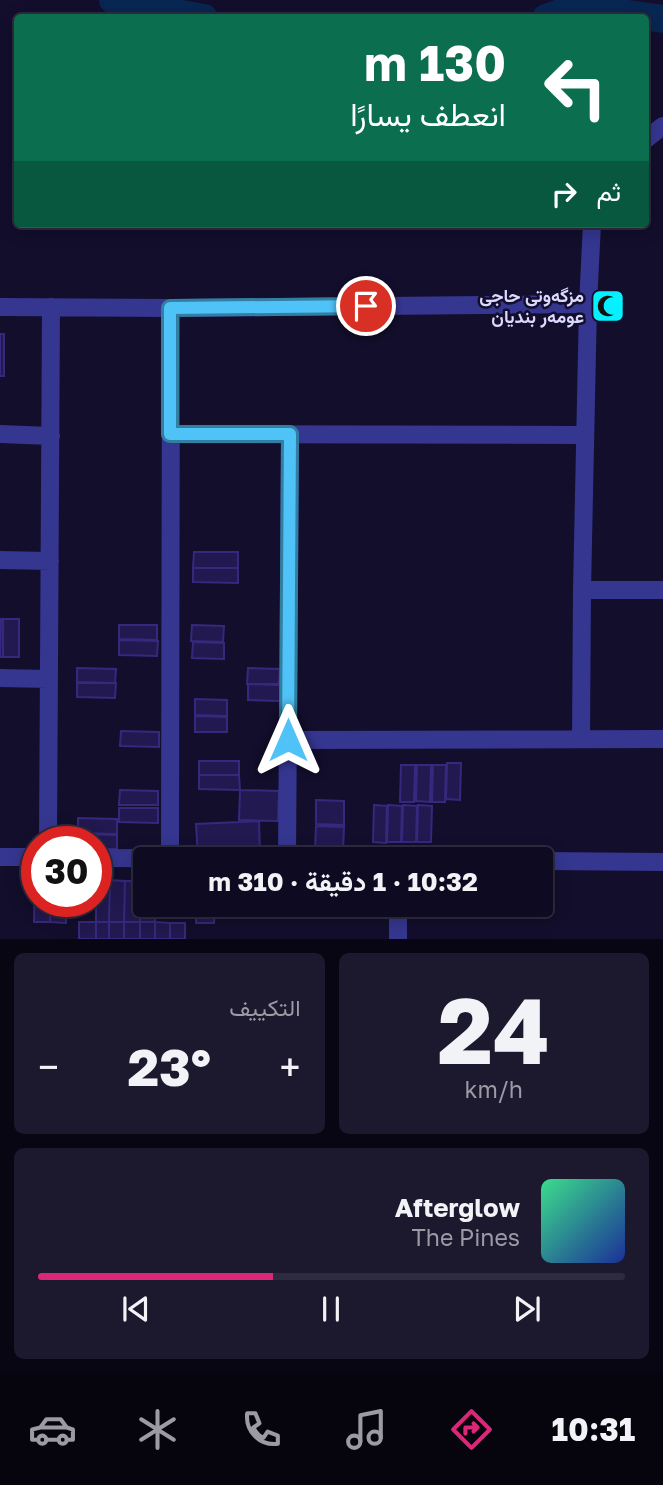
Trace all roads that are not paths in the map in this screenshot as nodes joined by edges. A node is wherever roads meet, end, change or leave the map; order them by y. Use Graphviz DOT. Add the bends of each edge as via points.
graph roads {
  1 [pos="663,126"];
  2 [pos="649,137"];
  3 [pos="592,228"];
  4 [pos="589,304"];
  5 [pos="0,307"];
  6 [pos="51,307"];
  7 [pos="170,308"];
  8 [pos="0,434"];
  9 [pos="170,434"];
  10 [pos="290,434"];
  11 [pos="585,435"];
  12 [pos="51,436"];
  13 [pos="0,559"];
  14 [pos="50,561"];
  15 [pos="582,590"];
  16 [pos="663,590"];
  17 [pos="0,678"];
  18 [pos="49,679"];
  19 [pos="581,738"];
  20 [pos="663,739"];
  21 [pos="288,740"];
  22 [pos="48,826"];
  23 [pos="170,847"];
  24 [pos="287,847"];
  25 [pos="0,857"];
  26 [pos="21,857"];
  27 [pos="112,858"];
  28 [pos="133,858"];
  29 [pos="553,861"];
  30 [pos="663,862"];
  31 [pos="398,917"];
  32 [pos="398,939"];
  1 -- 2 [label="street"];
  3 -- 4 [label="street"];
  4 -- 7 [label="street"];
  4 -- 11 [label="street"];
  5 -- 6 [label="street"];
  6 -- 7 [label="street"];
  6 -- 12 [label="street"];
  7 -- 9 [label="street"];
  8 -- 12 [label="street"];
  9 -- 10 [label="street"];
  9 -- 23 [label="street"];
  10 -- 11 [label="street"];
  10 -- 21 [label="street"];
  11 -- 15 [label="street"];
  12 -- 14 [label="street"];
  13 -- 14 [label="street"];
  14 -- 18 [label="street"];
  15 -- 16 [label="street"];
  15 -- 19 [label="street"];
  17 -- 18 [label="street"];
  18 -- 22 [label="street"];
  19 -- 20 [label="street"];
  19 -- 21 [label="street"];
  21 -- 24 [label="street"];
  25 -- 26 [label="street"];
  27 -- 28 [label="street"];
  29 -- 30 [label="street"];
  31 -- 32 [label="street"];
}
